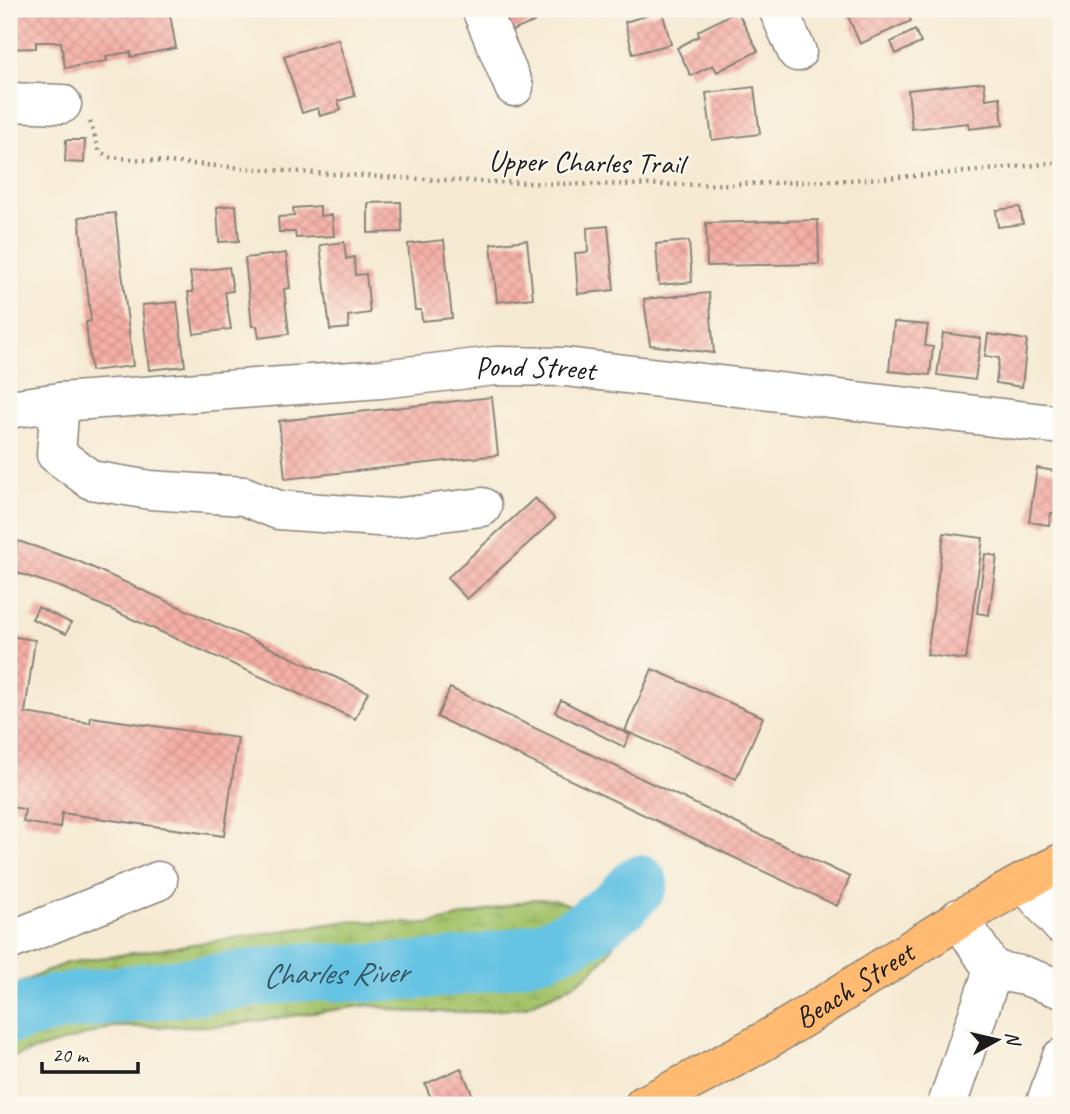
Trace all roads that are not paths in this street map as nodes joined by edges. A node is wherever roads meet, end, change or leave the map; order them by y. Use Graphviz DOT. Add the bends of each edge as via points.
graph roads {
  1 [pos="481,9"];
  2 [pos="778,9"];
  3 [pos="797,51"];
  4 [pos="514,87"];
  5 [pos="9,102"];
  6 [pos="62,104"];
  7 [pos="60,402"];
  8 [pos="9,409"];
  9 [pos="1061,425"];
  10 [pos="482,507"];
  11 [pos="1061,863"];
  12 [pos="158,881"];
  13 [pos="1024,882"];
  14 [pos="959,918"];
  15 [pos="1061,925"];
  16 [pos="9,942"];
  17 [pos="993,971"];
  18 [pos="1061,989"];
  19 [pos="1061,1058"];
  20 [pos="644,1105"];
  21 [pos="947,1105"];
  22 [pos="1045,1105"];
  1 -- 4 [label="street"];
  2 -- 3 [label="street"];
  5 -- 6 [label="street"];
  7 -- 8 [label="street, Pond Street"];
  7 -- 9 [label="street, Pond Street" via="381,379 495,366 565,367"];
  7 -- 10 [label="street" via="56,454 91,481 244,496 278,510 392,518"];
  11 -- 13 [label="main road, Beach Street"];
  12 -- 16 [label="street"];
  13 -- 14 [label="main road, Beach Street"];
  13 -- 15 [label="street"];
  14 -- 17 [label="street"];
  14 -- 20 [label="main road, Beach Street" via="782,1031"];
  17 -- 18 [label="street"];
  17 -- 21 [label="street"];
  19 -- 22 [label="street"];
}
